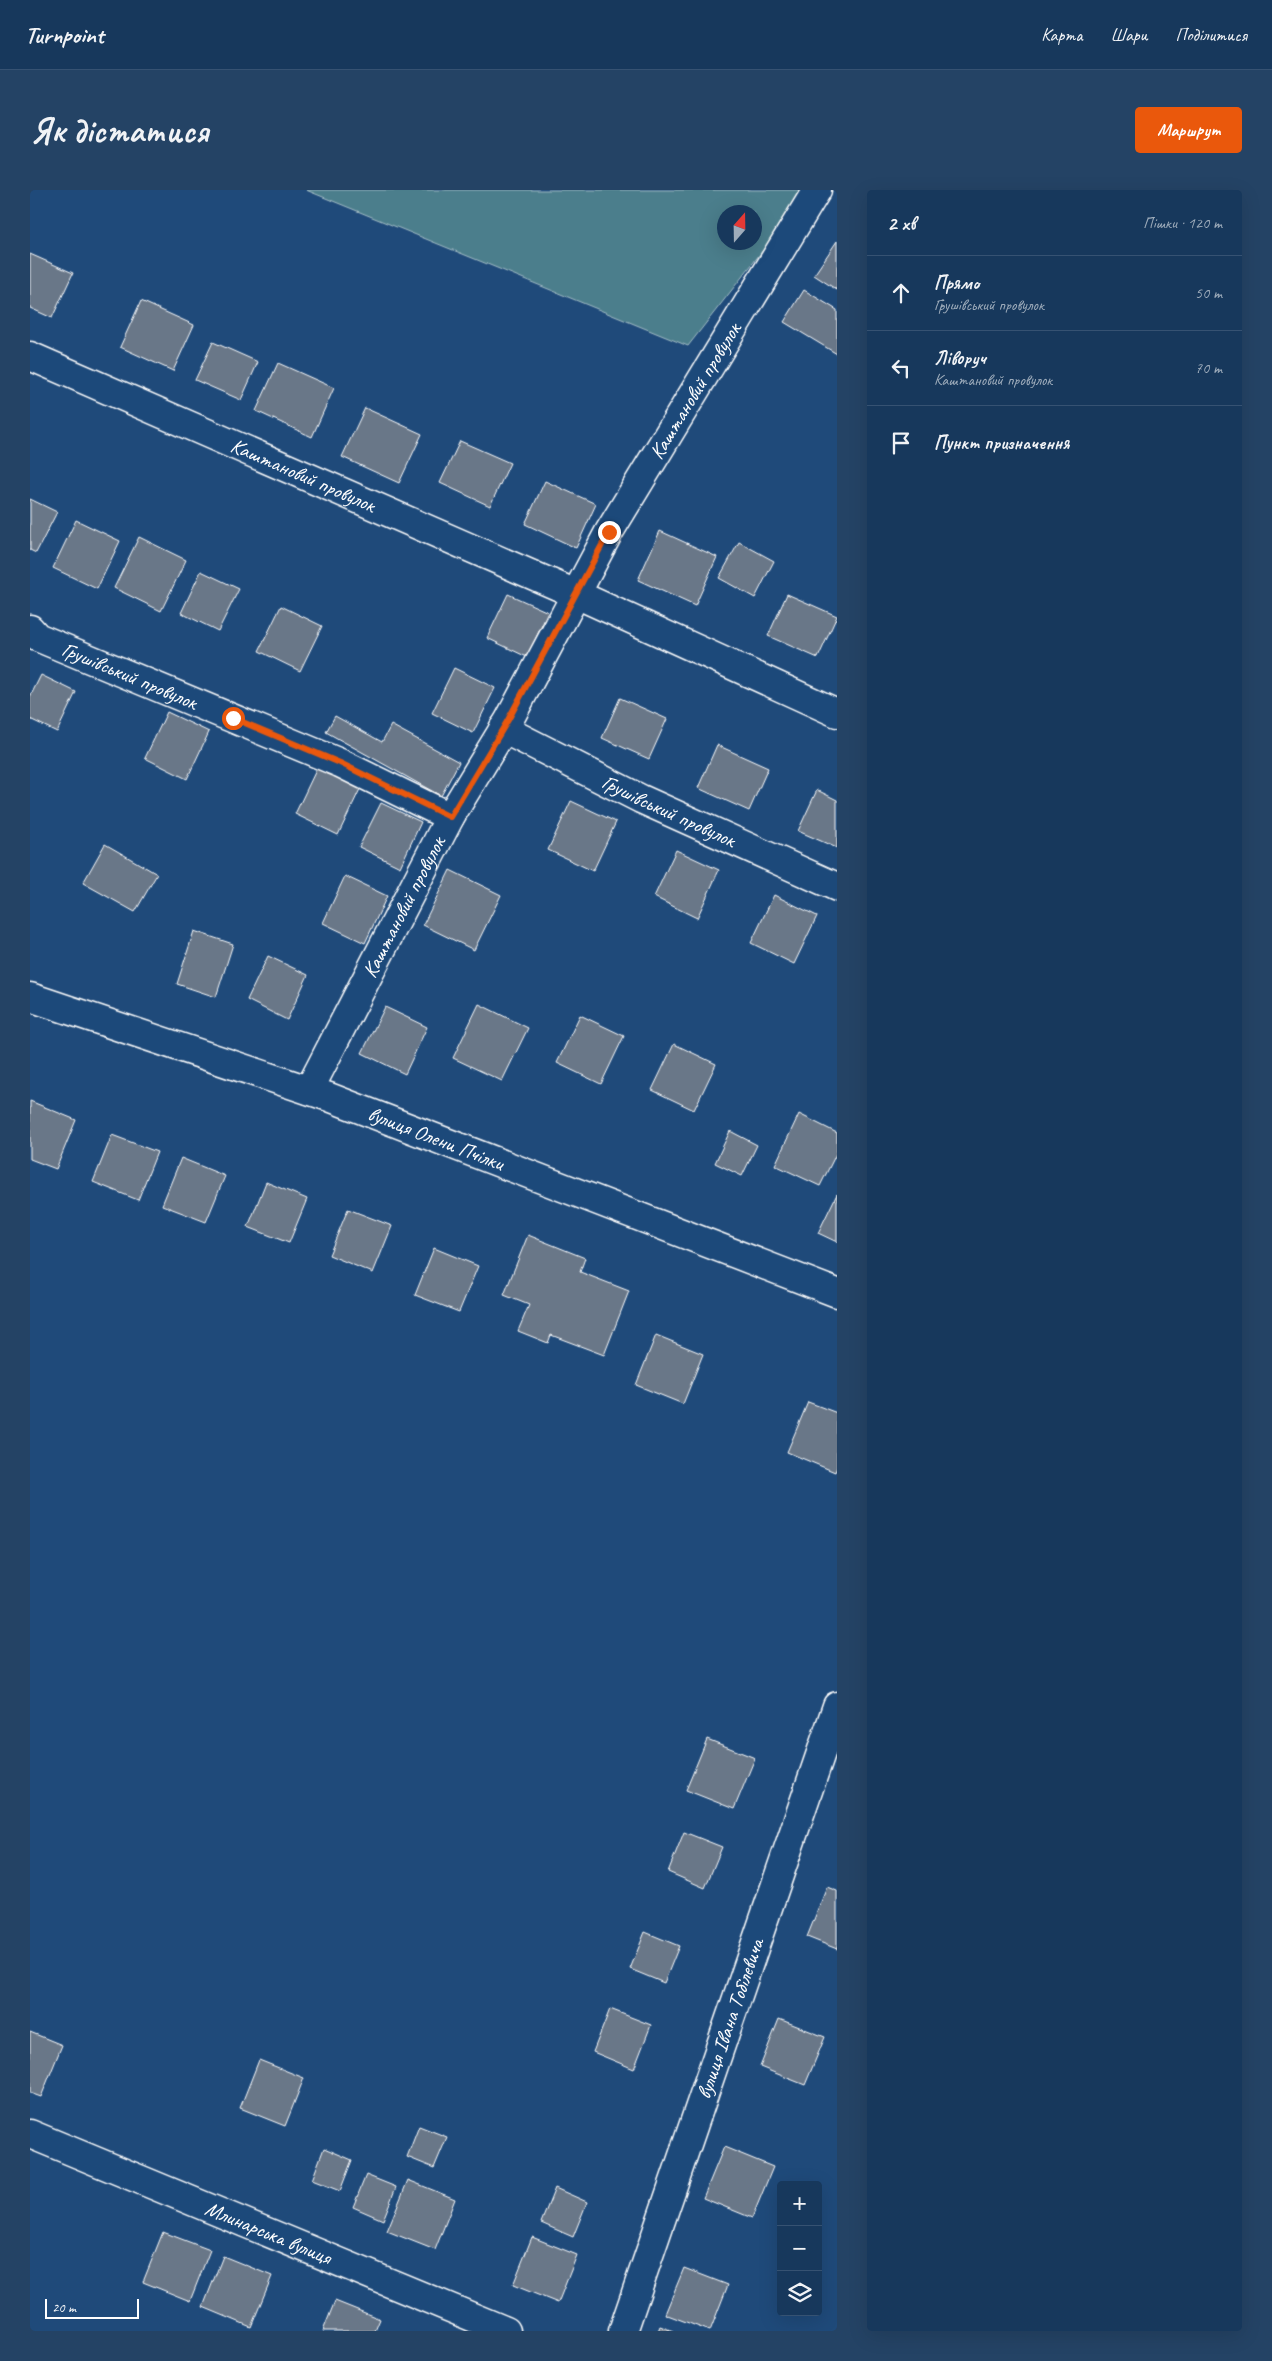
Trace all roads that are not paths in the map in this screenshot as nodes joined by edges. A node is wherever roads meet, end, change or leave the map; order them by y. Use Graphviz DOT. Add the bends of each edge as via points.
graph roads {
  1 [pos="817,190"];
  2 [pos="30,356"];
  3 [pos="576,594"];
  4 [pos="30,629"];
  5 [pos="837,713"];
  6 [pos="502,729"];
  7 [pos="450,817"];
  8 [pos="837,888"];
  9 [pos="30,997"];
  10 [pos="309,1090"];
  11 [pos="837,1293"];
  12 [pos="837,1706"];
  13 [pos="30,2134"];
  14 [pos="506,2331"];
  15 [pos="623,2331"];
  1 -- 3 [label="street, Каштановий провулок" via="635,487"];
  2 -- 3 [label="street, Каштановий провулок"];
  3 -- 5 [label="street, Каштановий провулок"];
  3 -- 6 [label="street, Каштановий провулок"];
  4 -- 7 [label="street, Грушівський провулок" via="38,637 340,763"];
  6 -- 7 [label="street, Каштановий провулок"];
  6 -- 8 [label="street, Грушівський провулок" via="641,799"];
  7 -- 10 [label="street, Каштановий провулок"];
  9 -- 10 [label="street, вулиця Олени Пчілки"];
  10 -- 11 [label="street, вулиця Олени Пчілки"];
  12 -- 15 [label="street, вулиця Івана Тобілевича"];
  13 -- 14 [label="street, Млинарська вулиця"];
}
